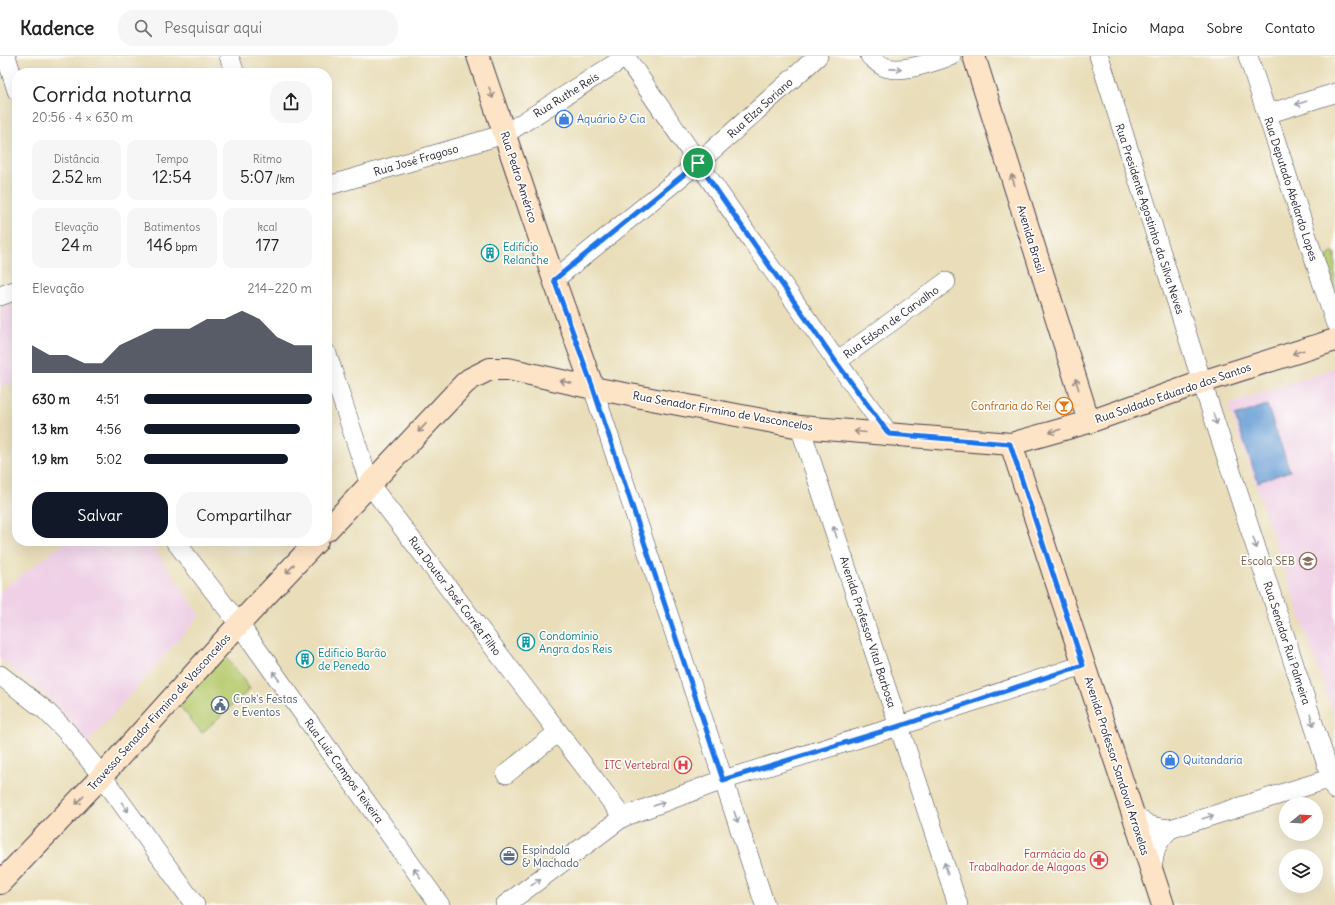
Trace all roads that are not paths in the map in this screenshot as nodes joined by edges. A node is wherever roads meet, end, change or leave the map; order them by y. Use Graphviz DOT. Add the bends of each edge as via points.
graph roads {
  1 [pos="6,56"];
  2 [pos="229,56"];
  3 [pos="478,56"];
  4 [pos="626,56"];
  5 [pos="818,56"];
  6 [pos="870,56"];
  7 [pos="951,56"];
  8 [pos="974,56"];
  9 [pos="1098,56"];
  10 [pos="1248,56"];
  11 [pos="233,68"];
  12 [pos="12,75"];
  13 [pos="1335,93"];
  14 [pos="1267,114"];
  15 [pos="505,134"];
  16 [pos="698,163"];
  17 [pos="332,185"];
  18 [pos="554,280"];
  19 [pos="946,282"];
  20 [pos="12,292"];
  21 [pos="0,296"];
  22 [pos="1335,322"];
  23 [pos="1335,340"];
  24 [pos="836,362"];
  25 [pos="332,369"];
  26 [pos="1202,382"];
  27 [pos="593,388"];
  28 [pos="1089,422"];
  29 [pos="800,427"];
  30 [pos="889,434"];
  31 [pos="1010,444"];
  32 [pos="370,485"];
  33 [pos="332,525"];
  34 [pos="179,546"];
  35 [pos="312,546"];
  36 [pos="239,624"];
  37 [pos="1083,665"];
  38 [pos="0,675"];
  39 [pos="900,726"];
  40 [pos="557,732"];
  41 [pos="506,774"];
  42 [pos="102,776"];
  43 [pos="723,780"];
  44 [pos="1334,782"];
  45 [pos="1132,812"];
  46 [pos="623,817"];
  47 [pos="1170,829"];
  48 [pos="1152,870"];
  49 [pos="0,883"];
  50 [pos="195,905"];
  51 [pos="440,905"];
  52 [pos="505,905"];
  53 [pos="766,905"];
  54 [pos="958,905"];
  55 [pos="1163,905"];
  1 -- 12 [label="street"];
  2 -- 11 [label="street"];
  3 -- 15 [label="street, Rua Pedro Américo, one-way"];
  4 -- 15 [label="street, Rua Ruthe Reis"];
  4 -- 16 [label="street"];
  5 -- 16 [label="street, Rua Elza Soriano"];
  6 -- 7 [label="street, one-way" via="880,65 895,69"];
  28 -- 8 [label="street, Avenida Brasil, one-way"];
  9 -- 26 [label="street, Rua Presidente Agostinho da Silva Neves"];
  10 -- 14 [label="street, Rua Deputado Abelardo Lopes"];
  13 -- 14 [label="street, one-way"];
  14 -- 22 [label="street, Rua Deputado Abelardo Lopes"];
  15 -- 17 [label="street, Rua José Fragoso"];
  15 -- 18 [label="street, Rua Pedro Américo"];
  16 -- 18 [label="street, Rua Elza Soriano"];
  16 -- 24 [label="street"];
  18 -- 27 [label="street, Rua Pedro Américo"];
  19 -- 24 [label="street, Rua Edson de Carvalho"];
  20 -- 21 [label="street"];
  23 -- 26 [label="street, Rua Soldado Eduardo dos Santos, one-way"];
  24 -- 30 [label="street"];
  25 -- 32 [label="street, Rua Doutor José Corrêa Filho"];
  26 -- 28 [label="street, Rua Soldado Eduardo dos Santos"];
  26 -- 44 [label="street, Rua Senador Rui Palmeira, one-way"];
  27 -- 29 [label="street, Rua Senador Firmino de Vasconcelos"];
  27 -- 32 [label="street, Rua Senador Firmino de Vasconcelos, one-way" via="508,369 490,369 470,379"];
  27 -- 43 [label="street"];
  28 -- 31 [label="street, Rua Soldado Eduardo dos Santos, one-way"];
  30 -- 29 [label="street, Rua Senador Firmino de Vasconcelos, one-way"];
  39 -- 29 [label="street, Avenida Professor Vital Barbosa, one-way"];
  30 -- 31 [label="street, Rua Senador Firmino de Vasconcelos"];
  31 -- 37 [label="street, Avenida Professor Sandoval Arroxelas"];
  32 -- 33 [label="street"];
  32 -- 40 [label="street, Rua Doutor José Corrêa Filho"];
  34 -- 36 [label="street, Rua Luiz Campos Teixeira"];
  35 -- 36 [label="street, Travessa Senador Firmino de Vasconcelos, one-way"];
  36 -- 42 [label="street, Travessa Senador Firmino de Vasconcelos"];
  51 -- 36 [label="street, Rua Luiz Campos Teixeira, one-way"];
  37 -- 39 [label="street"];
  37 -- 45 [label="street, Avenida Professor Sandoval Arroxelas"];
  38 -- 42 [label="street" via="45,710 67,732"];
  39 -- 43 [label="street"];
  54 -- 39 [label="street, Avenida Professor Vital Barbosa, one-way"];
  40 -- 41 [label="street"];
  40 -- 46 [label="street, Rua Doutor José Corrêa Filho"];
  42 -- 49 [label="street, Travessa Senador Firmino de Vasconcelos, one-way"];
  42 -- 50 [label="street, one-way"];
  46 -- 43 [label="street, one-way"];
  43 -- 53 [label="street, one-way"];
  47 -- 44 [label="street, one-way"];
  45 -- 47 [label="street" via="1145,823"];
  45 -- 48 [label="street, Avenida Professor Sandoval Arroxelas"];
  52 -- 46 [label="street, one-way"];
  47 -- 48 [label="street" via="1155,848"];
  48 -- 55 [label="street, Avenida Professor Sandoval Arroxelas"];
}
